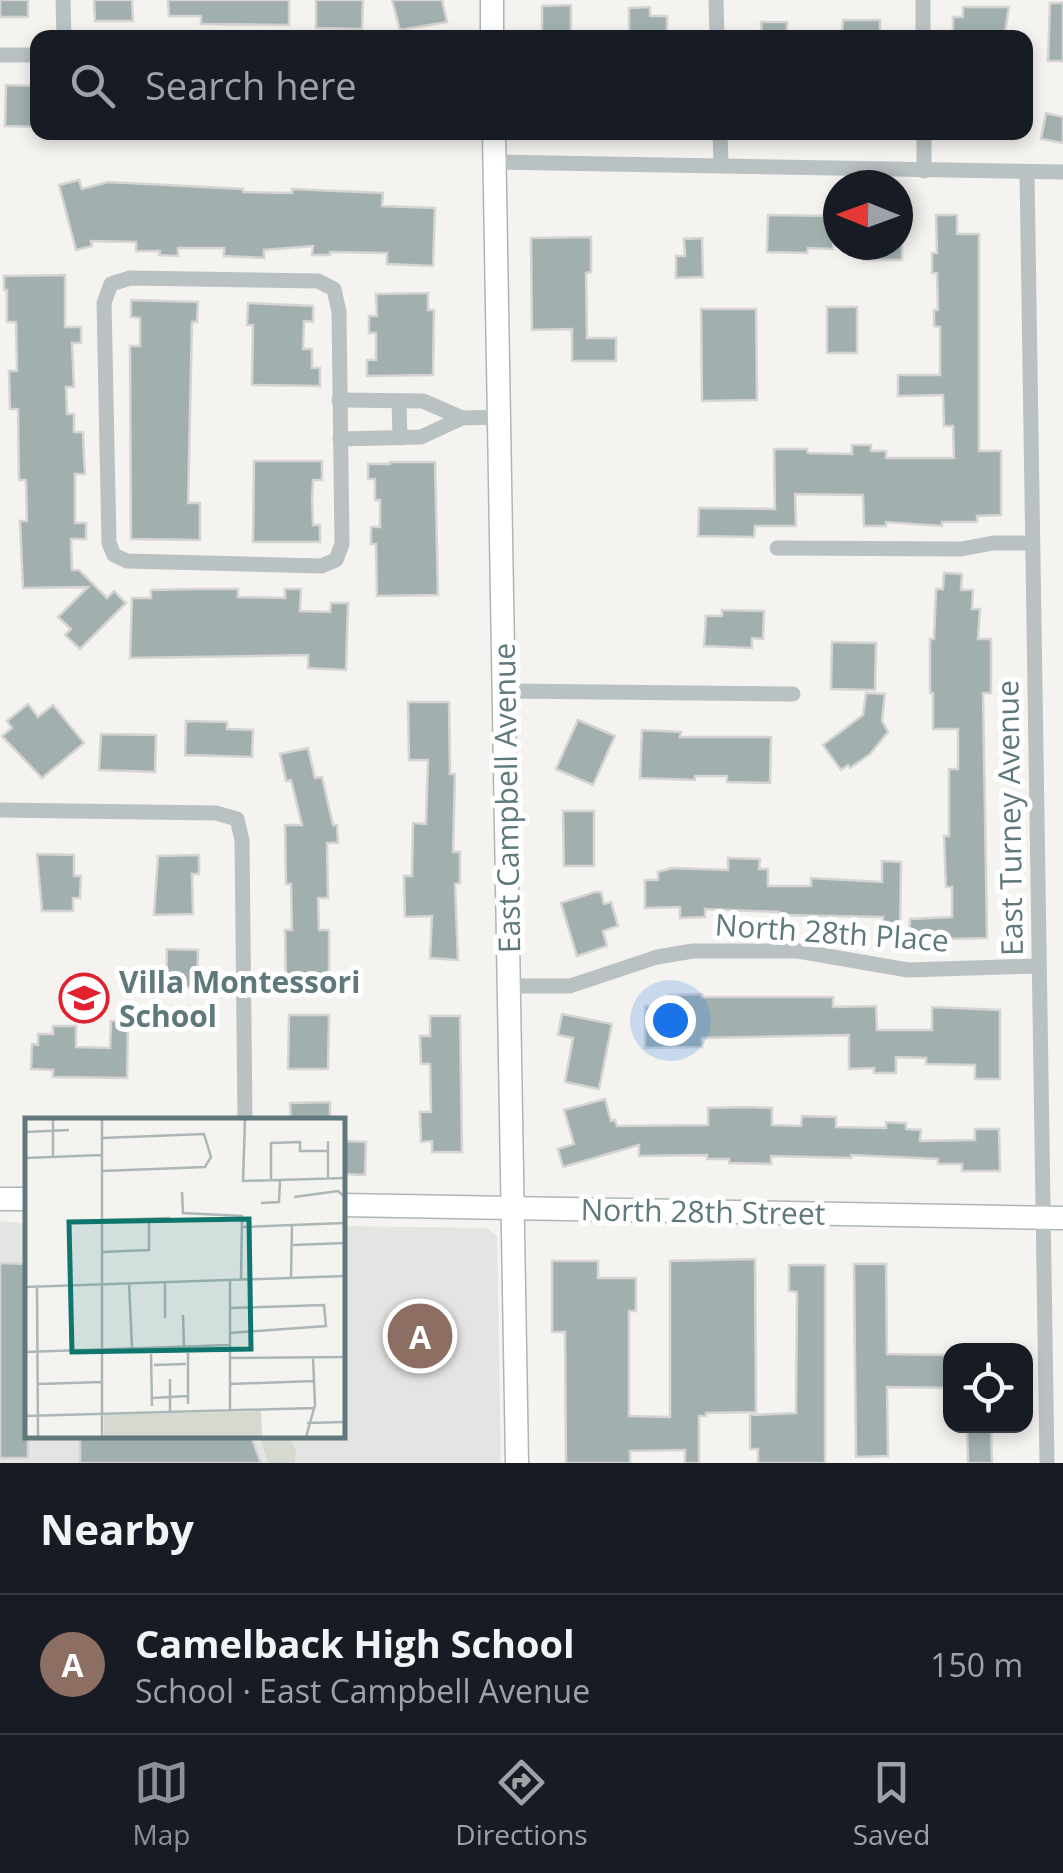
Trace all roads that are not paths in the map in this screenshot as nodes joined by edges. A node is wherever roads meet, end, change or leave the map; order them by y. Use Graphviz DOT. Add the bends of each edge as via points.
graph roads {
  1 [pos="63,0"];
  2 [pos="492,0"];
  3 [pos="716,0"];
  4 [pos="923,0"];
  5 [pos="64,30"];
  6 [pos="492,30"];
  7 [pos="718,30"];
  8 [pos="924,30"];
  9 [pos="0,54"];
  10 [pos="30,55"];
  11 [pos="494,140"];
  12 [pos="720,140"];
  13 [pos="924,140"];
  14 [pos="495,162"];
  15 [pos="721,165"];
  16 [pos="924,172"];
  17 [pos="1026,172"];
  18 [pos="1063,172"];
  19 [pos="340,400"];
  20 [pos="399,401"];
  21 [pos="499,417"];
  22 [pos="462,418"];
  23 [pos="400,438"];
  24 [pos="340,439"];
  25 [pos="1031,542"];
  26 [pos="777,548"];
  27 [pos="503,690"];
  28 [pos="793,694"];
  29 [pos="0,810"];
  30 [pos="1038,966"];
  31 [pos="508,986"];
  32 [pos="245,1118"];
  33 [pos="0,1199"];
  34 [pos="25,1200"];
  35 [pos="345,1205"];
  36 [pos="514,1208"];
  37 [pos="1053,1218"];
  38 [pos="517,1463"];
  39 [pos="1047,1463"];
  1 -- 5 [label="street"];
  2 -- 6 [label="street"];
  3 -- 7 [label="street"];
  4 -- 8 [label="street"];
  9 -- 10 [label="street"];
  11 -- 14 [label="street, East Campbell Avenue"];
  12 -- 15 [label="street"];
  13 -- 16 [label="street"];
  14 -- 15 [label="street"];
  14 -- 21 [label="street, East Campbell Avenue"];
  15 -- 16 [label="street"];
  16 -- 17 [label="street"];
  17 -- 18 [label="street"];
  17 -- 25 [label="street, East Turney Avenue"];
  19 -- 20 [label="street"];
  19 -- 24 [label="street"];
  19 -- 24 [label="street" via="334,289 318,281 130,278 112,284 104,302 114,555 126,561 321,566 336,560 342,544"];
  20 -- 22 [label="street" via="424,401"];
  20 -- 23 [label="street"];
  21 -- 22 [label="street"];
  21 -- 27 [label="street, East Campbell Avenue"];
  22 -- 23 [label="street" via="421,438"];
  23 -- 24 [label="street"];
  25 -- 26 [label="street" via="961,549"];
  25 -- 30 [label="street, East Turney Avenue"];
  27 -- 28 [label="street"];
  27 -- 31 [label="street, East Campbell Avenue"];
  29 -- 32 [label="street" via="216,814 236,820 242,840"];
  30 -- 31 [label="street, North 28th Place" via="908,970 798,951 694,951 570,986"];
  30 -- 37 [label="street, East Turney Avenue"];
  31 -- 36 [label="street, East Campbell Avenue"];
  33 -- 34 [label="street"];
  35 -- 36 [label="street, North 28th Street"];
  36 -- 37 [label="street, North 28th Street"];
  36 -- 38 [label="street, East Campbell Avenue"];
  37 -- 39 [label="street, East Turney Avenue"];
}
